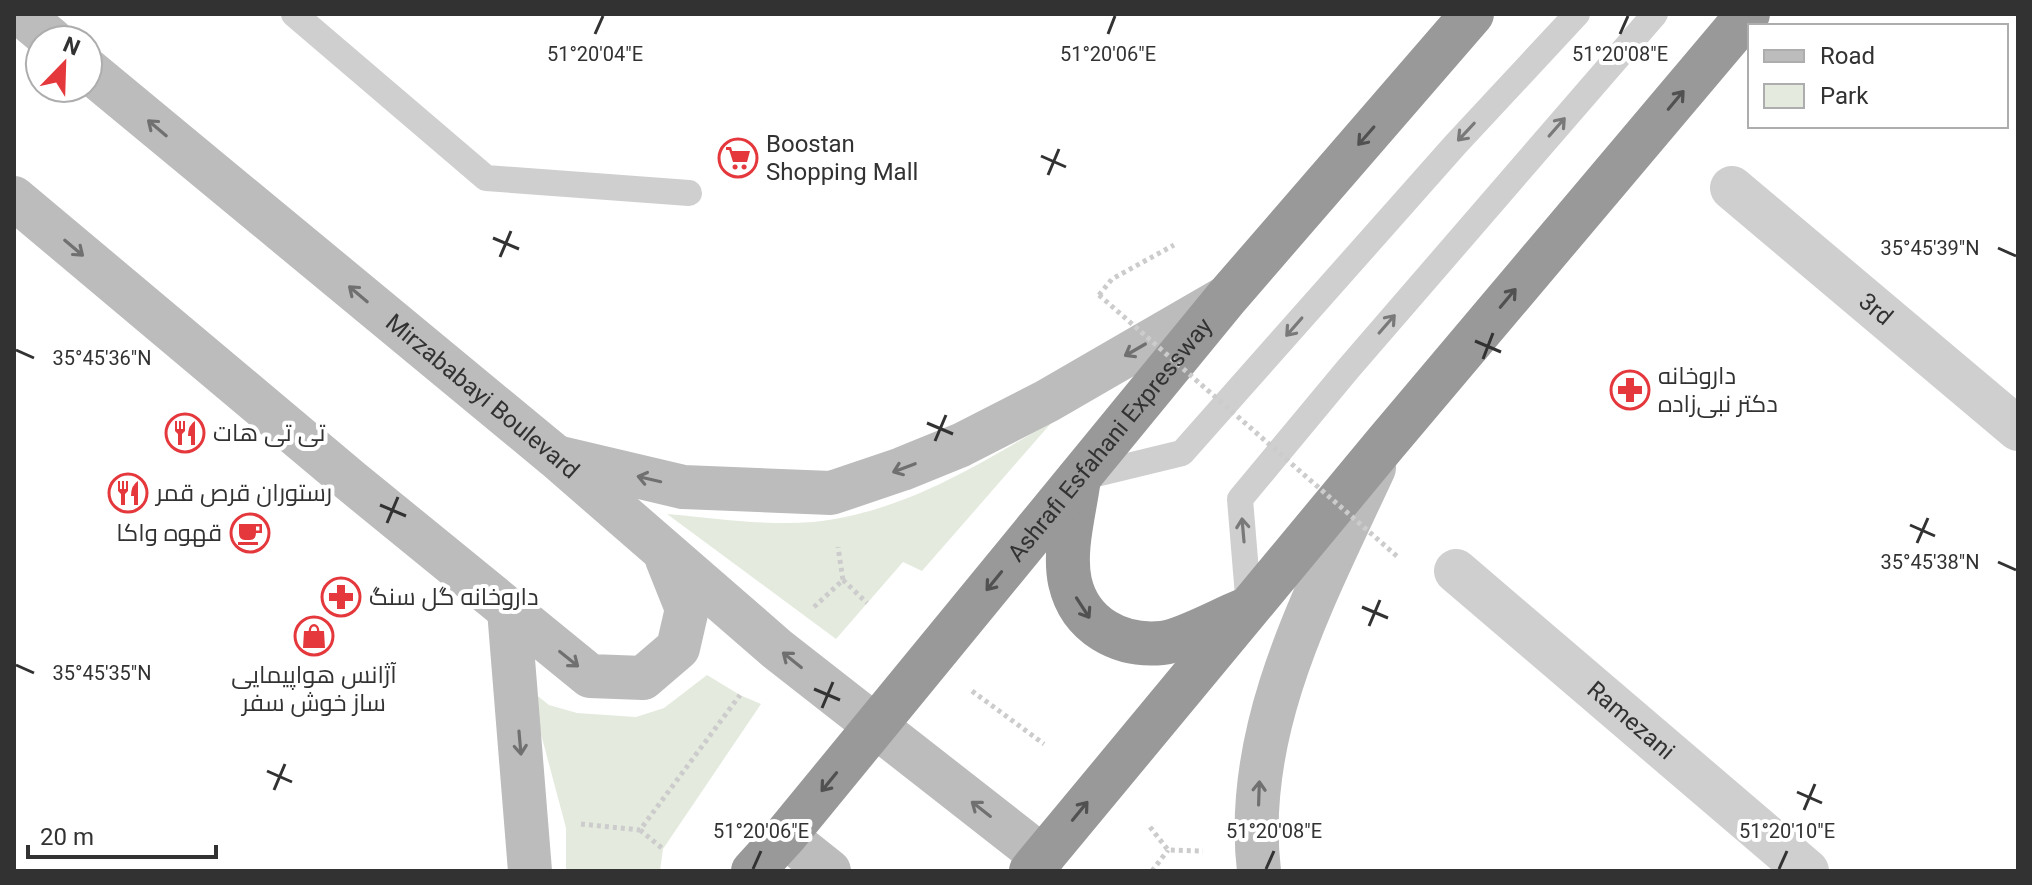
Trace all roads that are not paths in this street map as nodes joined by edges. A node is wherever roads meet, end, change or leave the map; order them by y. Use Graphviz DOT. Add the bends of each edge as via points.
graph roads {
  1 [pos="294,14"];
  2 [pos="1472,14"];
  3 [pos="1577,14"];
  4 [pos="1655,14"];
  5 [pos="1748,14"];
  6 [pos="104,83"];
  7 [pos="1732,188"];
  8 [pos="689,193"];
  9 [pos="14,198"];
  10 [pos="1227,297"];
  11 [pos="2018,429"];
  12 [pos="1385,444"];
  13 [pos="556,457"];
  14 [pos="1079,478"];
  15 [pos="666,555"];
  16 [pos="1456,571"];
  17 [pos="1249,608"];
  18 [pos="509,610"];
  19 [pos="875,726"];
  20 [pos="527,827"];
  21 [pos="785,836"];
  22 [pos="1037,864"];
  23 [pos="509,871"];
  24 [pos="530,871"];
  25 [pos="753,871"];
  26 [pos="829,871"];
  27 [pos="1259,871"];
  28 [pos="1807,871"];
  1 -- 8 [label="lane" via="486,178"];
  2 -- 10 [label="highway, Ashrafi Esfahani Expressway, one-way"];
  3 -- 14 [label="lane, one-way" via="1182,453"];
  17 -- 4 [label="lane, one-way" via="1240,499"];
  12 -- 5 [label="highway, one-way"];
  13 -- 6 [label="main road, Mirzababayi Boulevard, one-way"];
  7 -- 11 [label="street, 3rd"];
  9 -- 18 [label="main road, one-way"];
  10 -- 13 [label="main road, one-way" via="961,445 831,493 683,487"];
  10 -- 14 [label="highway, Ashrafi Esfahani Expressway"];
  12 -- 17 [label="highway"];
  27 -- 12 [label="main road, one-way" via="1260,762 1288,662"];
  13 -- 15 [label="main road, Mirzababayi Boulevard"];
  14 -- 17 [label="highway, one-way" via="1070,580 1077,602 1097,628 1124,642 1165,643"];
  14 -- 19 [label="highway, Ashrafi Esfahani Expressway, one-way"];
  18 -- 15 [label="main road, one-way" via="590,676 643,678 678,648 687,609"];
  19 -- 15 [label="main road, Mirzababayi Boulevard, one-way"];
  16 -- 28 [label="street, Ramezani"];
  22 -- 17 [label="highway, one-way"];
  18 -- 20 [label="main road, one-way"];
  19 -- 21 [label="highway, Ashrafi Esfahani Expressway, one-way"];
  22 -- 19 [label="main road, Mirzababayi Boulevard, one-way"];
  20 -- 23 [label="street"];
  20 -- 24 [label="main road"];
  21 -- 25 [label="highway, Ashrafi Esfahani Expressway"];
  21 -- 26 [label="main road"];
}
